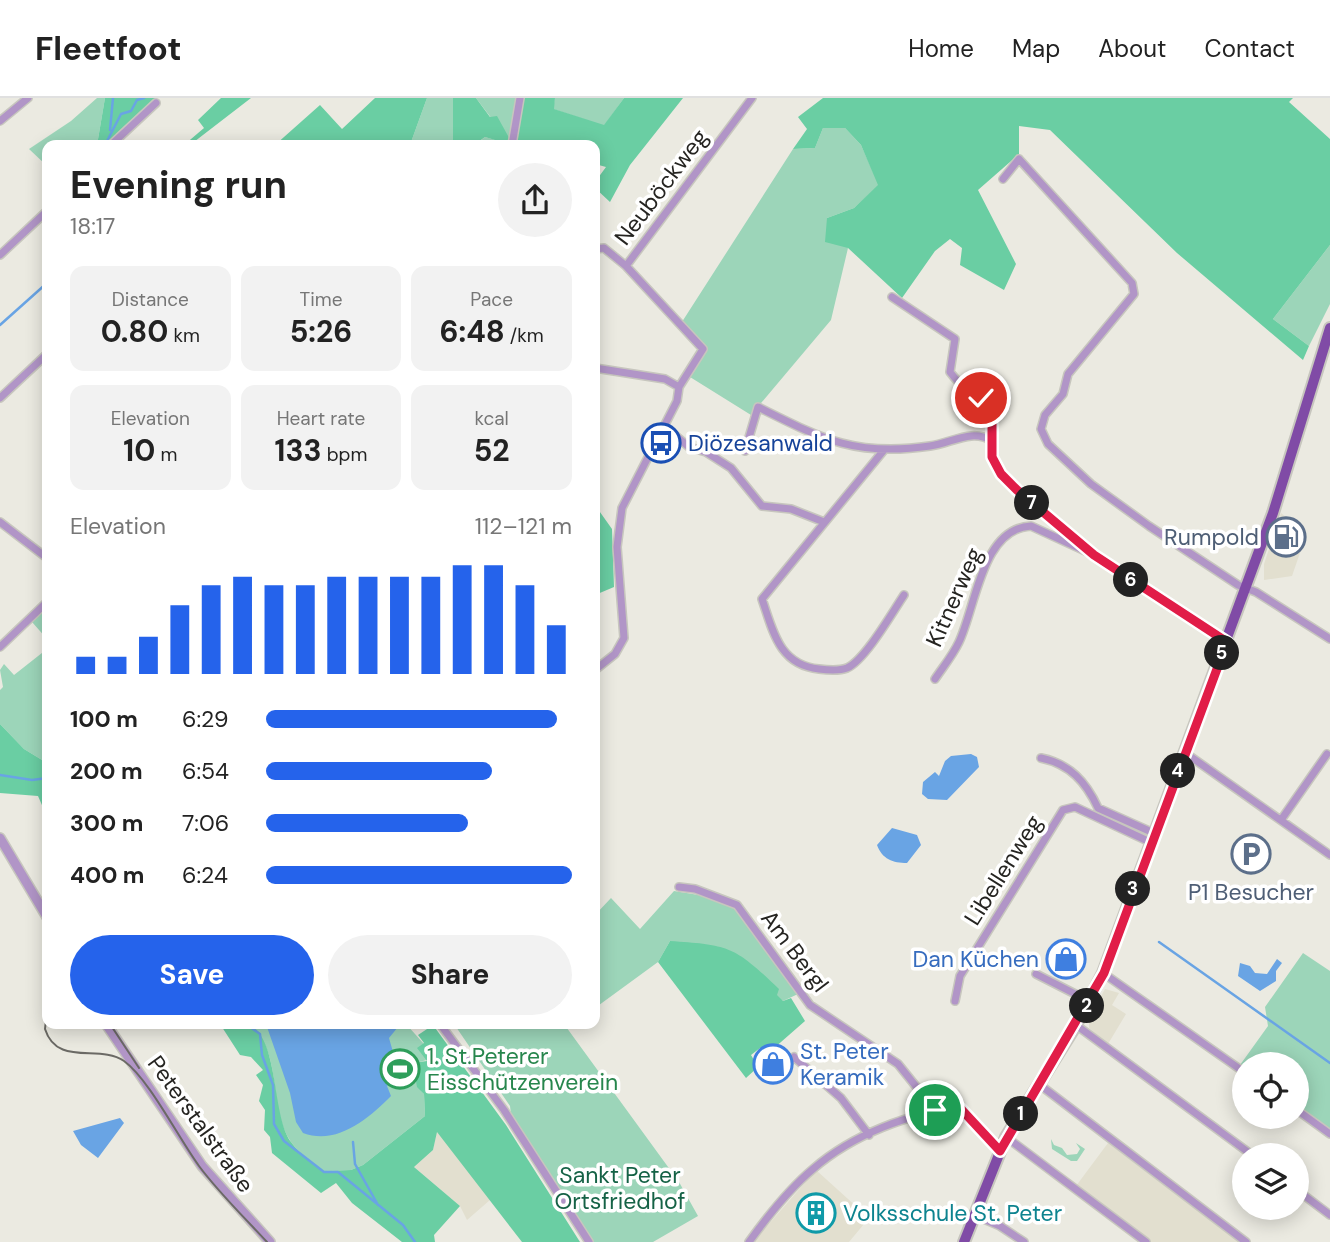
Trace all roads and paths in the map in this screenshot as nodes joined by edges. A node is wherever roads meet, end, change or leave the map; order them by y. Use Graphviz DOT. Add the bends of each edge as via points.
graph roads {
  1 [pos="28,98"];
  2 [pos="520,98"];
  3 [pos="752,98"];
  4 [pos="156,103"];
  5 [pos="0,121"];
  6 [pos="116,140"];
  7 [pos="513,140"];
  8 [pos="1003,179"];
  9 [pos="42,216"];
  10 [pos="600,248"];
  11 [pos="0,255"];
  12 [pos="626,266"];
  13 [pos="892,297"];
  14 [pos="1329,334"];
  15 [pos="42,359"];
  16 [pos="600,369"];
  17 [pos="679,387"];
  18 [pos="0,398"];
  19 [pos="664,426"];
  20 [pos="992,441"];
  21 [pos="884,450"];
  22 [pos="745,451"];
  23 [pos="0,522"];
  24 [pos="824,522"];
  25 [pos="42,554"];
  26 [pos="1094,555"];
  27 [pos="1246,589"];
  28 [pos="904,595"];
  29 [pos="42,607"];
  30 [pos="1330,639"];
  31 [pos="1227,642"];
  32 [pos="0,647"];
  33 [pos="600,666"];
  34 [pos="935,679"];
  35 [pos="1184,752"];
  36 [pos="1327,754"];
  37 [pos="1041,758"];
  38 [pos="1281,820"];
  39 [pos="0,838"];
  40 [pos="1154,838"];
  41 [pos="1330,855"];
  42 [pos="679,887"];
  43 [pos="42,908"];
  44 [pos="1104,973"];
  45 [pos="1036,974"];
  46 [pos="955,1001"];
  47 [pos="1089,1001"];
  48 [pos="1076,1025"];
  49 [pos="110,1029"];
  50 [pos="444,1029"];
  51 [pos="1232,1064"];
  52 [pos="779,1072"];
  53 [pos="1040,1085"];
  54 [pos="935,1110"];
  55 [pos="1309,1119"];
  56 [pos="1330,1134"];
  57 [pos="869,1135"];
  58 [pos="1006,1137"];
  59 [pos="1236,1143"];
  60 [pos="1000,1151"];
  61 [pos="1309,1198"];
  62 [pos="974,1215"];
  63 [pos="1330,1215"];
  64 [pos="270,1242"];
  65 [pos="589,1242"];
  66 [pos="749,1242"];
  67 [pos="964,1242"];
  68 [pos="1024,1242"];
  69 [pos="1146,1242"];
  70 [pos="1246,1242"];
  1 -- 5 [label="street"];
  2 -- 7 [label="street"];
  3 -- 12 [label="street, Neuböckweg"];
  4 -- 6 [label="street"];
  8 -- 27 [label="street" via="1019,159 1132,283 1134,294 1068,374 1063,394 1045,415 1041,429 1048,444 1101,491"];
  9 -- 11 [label="street"];
  10 -- 12 [label="street, Neuböckweg"];
  12 -- 17 [label="street, Neuböckweg" via="703,349"];
  13 -- 20 [label="street" via="955,339 950,372 961,387 981,398 992,415"];
  14 -- 27 [label="main road"];
  15 -- 18 [label="street"];
  16 -- 17 [label="street" via="665,379"];
  17 -- 19 [label="street"];
  19 -- 24 [label="street" via="689,447 732,468 762,506 791,509"];
  19 -- 33 [label="street" via="630,490 618,531 624,638 615,654"];
  20 -- 21 [label="street" via="976,434 931,446"];
  20 -- 26 [label="street" via="992,457 1001,474"];
  21 -- 22 [label="street" via="822,439 758,407"];
  21 -- 24 [label="street"];
  23 -- 25 [label="street"];
  24 -- 28 [label="street" via="762,599 780,649 813,669 847,668 865,651"];
  26 -- 31 [label="street, Kitnerweg"];
  26 -- 34 [label="street, Kitnerweg" via="1031,526 1012,528 979,580 958,644"];
  27 -- 30 [label="street"];
  27 -- 31 [label="main road"];
  29 -- 32 [label="street"];
  31 -- 35 [label="main road"];
  35 -- 38 [label="street"];
  35 -- 40 [label="main road"];
  36 -- 38 [label="street"];
  37 -- 40 [label="street" via="1075,773 1098,808"];
  38 -- 41 [label="street"];
  39 -- 43 [label="street"];
  40 -- 44 [label="main road"];
  40 -- 46 [label="street, Libellenweg" via="1075,807 1063,810 960,976"];
  42 -- 54 [label="street, Am Bergl" via="737,905 810,1005 898,1065"];
  44 -- 47 [label="main road"];
  44 -- 51 [label="street"];
  45 -- 47 [label="street"];
  47 -- 48 [label="main road"];
  48 -- 53 [label="main road"];
  48 -- 59 [label="street"];
  49 -- 64 [label="street, Peterstalstraße" via="202,1166"];
  50 -- 65 [label="street" via="504,1110"];
  52 -- 57 [label="street" via="794,1057 841,1098"];
  53 -- 58 [label="main road"];
  53 -- 70 [label="street"];
  54 -- 57 [label="street"];
  54 -- 60 [label="street" via="961,1109"];
  55 -- 56 [label="street"];
  57 -- 66 [label="street" via="811,1170"];
  58 -- 60 [label="main road"];
  58 -- 69 [label="street"];
  60 -- 62 [label="main road"];
  61 -- 63 [label="street"];
  62 -- 67 [label="main road"];
  62 -- 68 [label="street"];
}
